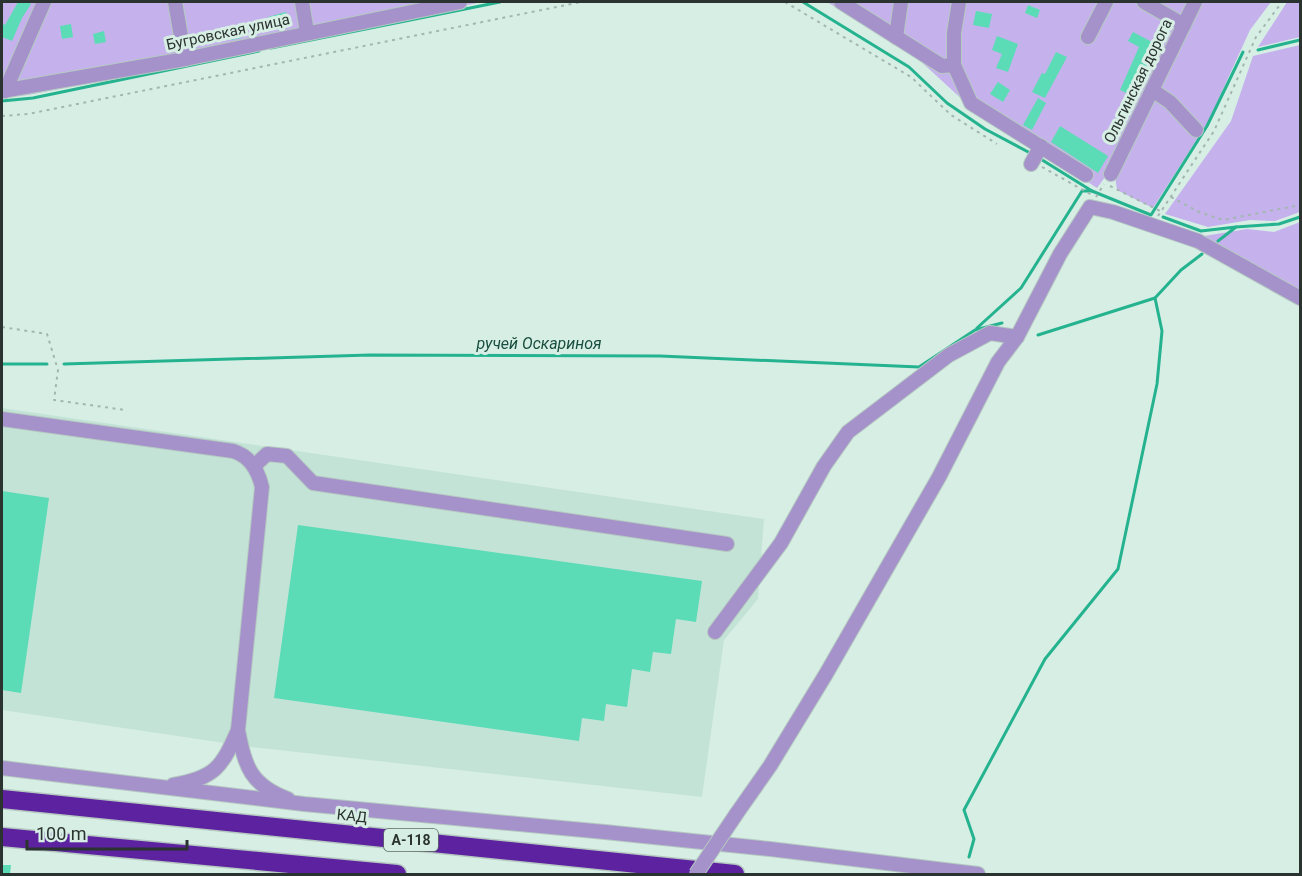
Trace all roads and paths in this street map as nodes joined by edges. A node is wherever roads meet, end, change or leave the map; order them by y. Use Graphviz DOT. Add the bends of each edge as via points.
graph roads {
  1 [pos="44,2"];
  2 [pos="174,2"];
  3 [pos="302,2"];
  4 [pos="460,2"];
  5 [pos="581,2"];
  6 [pos="785,2"];
  7 [pos="841,2"];
  8 [pos="901,2"];
  9 [pos="959,2"];
  10 [pos="1106,2"];
  11 [pos="1144,2"];
  12 [pos="1195,2"];
  13 [pos="1282,2"];
  14 [pos="1184,25"];
  15 [pos="307,32"];
  16 [pos="896,36"];
  17 [pos="1088,37"];
  18 [pos="185,59"];
  19 [pos="954,65"];
  20 [pos="1152,90"];
  21 [pos="3,91"];
  22 [pos="2,116"];
  23 [pos="1196,130"];
  24 [pos="997,144"];
  25 [pos="1041,147"];
  26 [pos="1032,162"];
  27 [pos="1086,175"];
  28 [pos="1108,179"];
  29 [pos="1100,192"];
  30 [pos="1092,195"];
  31 [pos="1096,197"];
  32 [pos="1171,197"];
  33 [pos="1300,205"];
  34 [pos="1161,212"];
  35 [pos="1152,226"];
  36 [pos="1300,298"];
  37 [pos="2,327"];
  38 [pos="1017,337"];
  39 [pos="125,410"];
  40 [pos="2,418"];
  41 [pos="254,466"];
  42 [pos="727,544"];
  43 [pos="715,632"];
  44 [pos="238,730"];
  45 [pos="2,768"];
  46 [pos="156,787"];
  47 [pos="2,799"];
  48 [pos="304,804"];
  49 [pos="2,837"];
  50 [pos="398,874"];
  51 [pos="696,874"];
  52 [pos="735,874"];
  53 [pos="978,874"];
  1 -- 21 [label="street"];
  2 -- 18 [label="street"];
  3 -- 15 [label="street"];
  4 -- 15 [label="street, Бугровская улица"];
  5 -- 22 [label="path" via="28,114"];
  6 -- 24 [label="path" via="910,77 951,115"];
  7 -- 16 [label="street"];
  8 -- 16 [label="street"];
  9 -- 19 [label="street"];
  10 -- 17 [label="street"];
  11 -- 14 [label="street"];
  12 -- 14 [label="street, Ольгинская дорога"];
  13 -- 32 [label="path" via="1256,37 1214,131"];
  14 -- 20 [label="street, Ольгинская дорога"];
  15 -- 18 [label="street, Бугровская улица"];
  16 -- 19 [label="street" via="942,66"];
  18 -- 21 [label="street, Бугровская улица"];
  19 -- 25 [label="street" via="971,103"];
  20 -- 23 [label="street" via="1170,102"];
  20 -- 28 [label="street, Ольгинская дорога"];
  25 -- 26 [label="street"];
  25 -- 27 [label="street"];
  26 -- 30 [label="path"];
  28 -- 34 [label="path"];
  29 -- 31 [label="path"];
  32 -- 33 [label="path" via="1199,213 1223,220"];
  32 -- 34 [label="path"];
  34 -- 35 [label="path"];
  35 -- 36 [label="street" via="1198,241"];
  35 -- 38 [label="street" via="1090,207"];
  37 -- 39 [label="path" via="47,334 58,370 54,400"];
  38 -- 43 [label="street" via="990,333 949,355 848,432 781,543"];
  38 -- 51 [label="street, bridge" via="998,362 939,477 826,674 770,766"];
  40 -- 41 [label="street" via="233,451 243,454"];
  41 -- 42 [label="street" via="267,454 287,456 313,483"];
  41 -- 44 [label="street" via="262,487"];
  44 -- 46 [label="street" via="217,769 200,780"];
  44 -- 48 [label="street" via="251,775 266,788"];
  45 -- 46 [label="street"];
  46 -- 48 [label="street"];
  47 -- 52 [label="highway, КАД / А-118"];
  48 -- 53 [label="street"];
  49 -- 50 [label="highway, А-118"];
}
